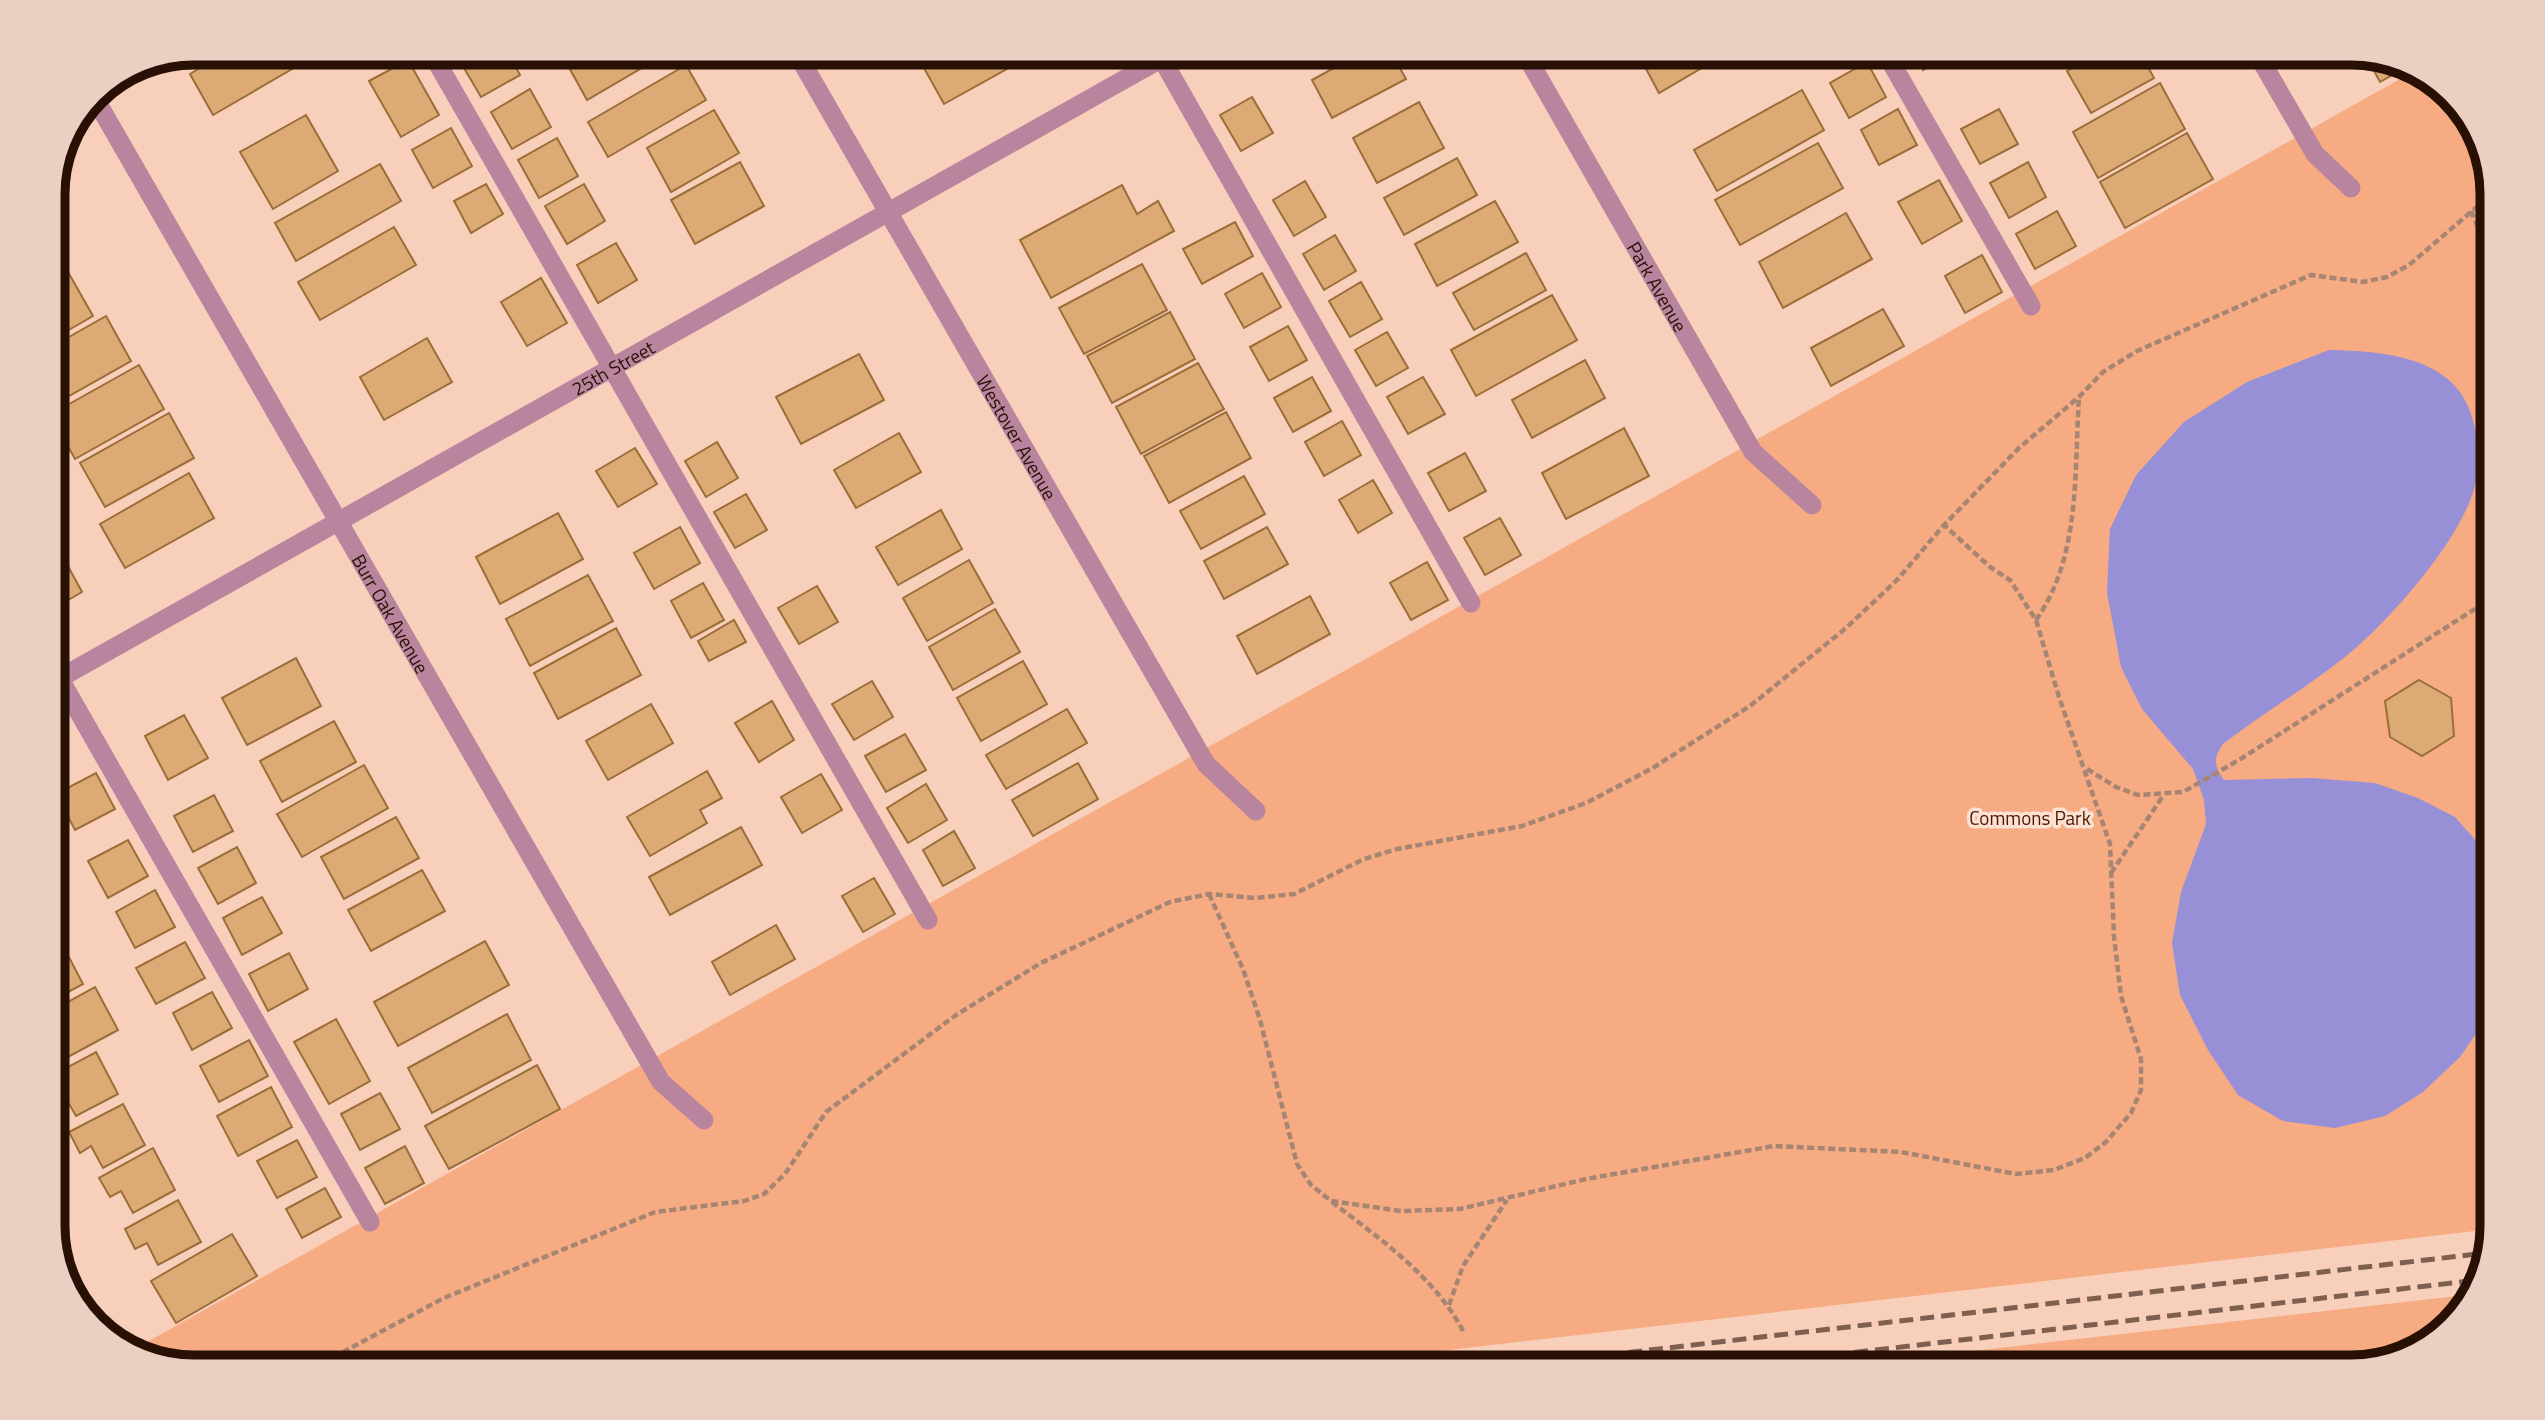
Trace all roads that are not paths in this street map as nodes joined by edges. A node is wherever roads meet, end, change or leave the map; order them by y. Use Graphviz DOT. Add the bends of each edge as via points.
graph roads {
  1 [pos="438,65"];
  2 [pos="804,65"];
  3 [pos="1146,65"];
  4 [pos="1170,65"];
  5 [pos="1531,65"];
  6 [pos="1892,65"];
  7 [pos="2264,65"];
  8 [pos="100,106"];
  9 [pos="2351,188"];
  10 [pos="888,211"];
  11 [pos="2031,306"];
  12 [pos="611,368"];
  13 [pos="1812,505"];
  14 [pos="337,522"];
  15 [pos="1471,603"];
  16 [pos="65,670"];
  17 [pos="65,692"];
  18 [pos="1256,811"];
  19 [pos="928,920"];
  20 [pos="704,1120"];
  21 [pos="370,1222"];
  1 -- 12 [label="street"];
  2 -- 10 [label="street, Westover Avenue"];
  3 -- 10 [label="street, 25th Street"];
  4 -- 15 [label="street"];
  5 -- 13 [label="street, Park Avenue" via="1753,452"];
  6 -- 11 [label="street"];
  7 -- 9 [label="street" via="2315,154"];
  8 -- 14 [label="street, Burr Oak Avenue"];
  10 -- 12 [label="street, 25th Street"];
  10 -- 18 [label="street, Westover Avenue" via="1206,764"];
  12 -- 14 [label="street, 25th Street"];
  12 -- 19 [label="street"];
  14 -- 16 [label="street, 25th Street"];
  14 -- 20 [label="street, Burr Oak Avenue" via="661,1082"];
  17 -- 21 [label="street"];
}
